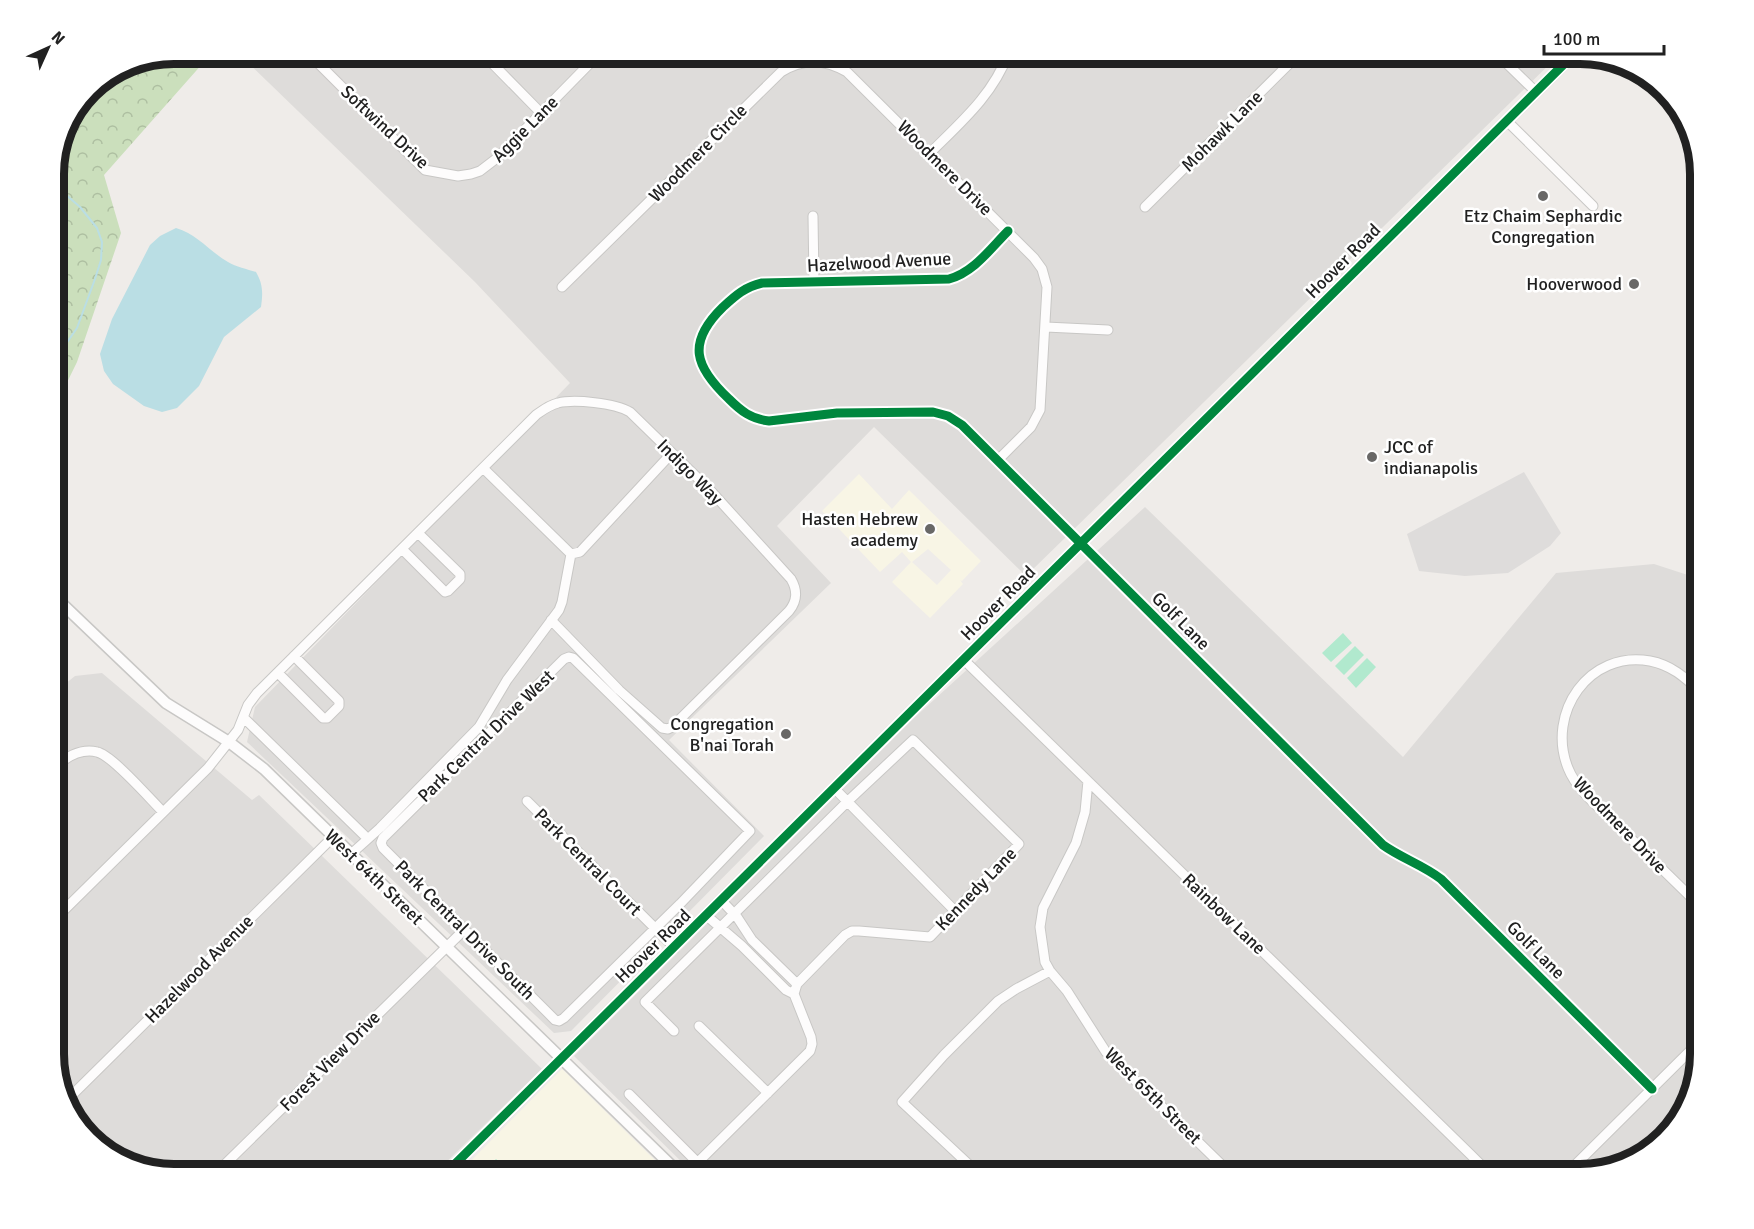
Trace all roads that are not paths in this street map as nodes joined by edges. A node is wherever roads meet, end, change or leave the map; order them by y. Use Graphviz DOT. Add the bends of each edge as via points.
graph roads {
  1 [pos="1004,64"];
  2 [pos="1289,64"];
  3 [pos="1507,64"];
  4 [pos="1564,64"];
  5 [pos="320,65"];
  6 [pos="494,65"];
  7 [pos="588,65"];
  8 [pos="796,65"];
  9 [pos="831,65"];
  10 [pos="850,74"];
  11 [pos="1536,92"];
  12 [pos="541,113"];
  13 [pos="1507,121"];
  14 [pos="930,153"];
  15 [pos="437,173"];
  16 [pos="1593,206"];
  17 [pos="1145,207"];
  18 [pos="813,216"];
  19 [pos="1008,231"];
  20 [pos="814,282"];
  21 [pos="562,287"];
  22 [pos="736,294"];
  23 [pos="1046,327"];
  24 [pos="1108,330"];
  25 [pos="671,454"];
  26 [pos="997,460"];
  27 [pos="483,468"];
  28 [pos="418,533"];
  29 [pos="1080,545"];
  30 [pos="402,549"];
  31 [pos="571,554"];
  32 [pos="65,607"];
  33 [pos="551,620"];
  34 [pos="294,656"];
  35 [pos="964,660"];
  36 [pos="278,672"];
  37 [pos="1690,683"];
  38 [pos="244,718"];
  39 [pos="229,742"];
  40 [pos="65,759"];
  41 [pos="1088,781"];
  42 [pos="835,789"];
  43 [pos="527,801"];
  44 [pos="848,801"];
  45 [pos="163,812"];
  46 [pos="333,837"];
  47 [pos="367,838"];
  48 [pos="381,843"];
  49 [pos="1020,844"];
  50 [pos="351,854"];
  51 [pos="1690,896"];
  52 [pos="722,901"];
  53 [pos="65,909"];
  54 [pos="955,911"];
  55 [pos="734,914"];
  56 [pos="707,916"];
  57 [pos="655,928"];
  58 [pos="719,928"];
  59 [pos="465,929"];
  60 [pos="446,946"];
  61 [pos="675,948"];
  62 [pos="1050,971"];
  63 [pos="797,984"];
  64 [pos="794,994"];
  65 [pos="699,1026"];
  66 [pos="674,1031"];
  67 [pos="1690,1051"];
  68 [pos="562,1058"];
  69 [pos="1652,1089"];
  70 [pos="768,1093"];
  71 [pos="629,1094"];
  72 [pos="72,1095"];
  73 [pos="697,1162"];
  74 [pos="225,1164"];
  75 [pos="455,1164"];
  76 [pos="672,1164"];
  77 [pos="968,1164"];
  78 [pos="1221,1164"];
  79 [pos="1479,1164"];
  80 [pos="1575,1164"];
  1 -- 14 [label="street" via="985,96"];
  2 -- 17 [label="street, Mohawk Lane"];
  3 -- 11 [label="street"];
  4 -- 11 [label="street, Hoover Road"];
  5 -- 15 [label="street, Softwind Drive" via="425,170"];
  6 -- 12 [label="street"];
  7 -- 12 [label="street, Aggie Lane"];
  8 -- 21 [label="street, Woodmere Circle" via="781,72"];
  9 -- 10 [label="street, Woodmere Circle"];
  10 -- 14 [label="street, Woodmere Drive"];
  11 -- 13 [label="street, Hoover Road"];
  12 -- 15 [label="street, Aggie Lane" via="480,171 458,176"];
  13 -- 16 [label="street"];
  13 -- 29 [label="street, Hoover Road"];
  14 -- 19 [label="street, Woodmere Drive"];
  18 -- 20 [label="street"];
  19 -- 20 [label="street, Hazelwood Avenue" via="972,268 952,278"];
  19 -- 23 [label="street, Woodmere Drive" via="1037,261 1046,278"];
  20 -- 22 [label="street, Hazelwood Avenue" via="762,283"];
  22 -- 26 [label="street, Golf Lane" via="707,324 699,350 711,382 744,413 769,421 837,413 941,414 962,425"];
  23 -- 24 [label="street"];
  23 -- 26 [label="street, Woodmere Drive" via="1038,416 1032,427"];
  25 -- 27 [label="street, Indigo Way" via="626,410 571,402 539,413"];
  25 -- 31 [label="street" via="580,552"];
  25 -- 33 [label="street, Indigo Way" via="711,490 791,579 796,592 789,611 666,729 619,690"];
  26 -- 29 [label="street, Golf Lane"];
  27 -- 28 [label="street"];
  27 -- 31 [label="street"];
  28 -- 30 [label="street"];
  28 -- 30 [label="street" via="461,578 445,592"];
  29 -- 35 [label="street, Hoover Road"];
  29 -- 69 [label="street, Golf Lane" via="1383,845 1441,879"];
  30 -- 34 [label="street"];
  31 -- 33 [label="street" via="562,602"];
  32 -- 39 [label="street, West 64th Street" via="166,703"];
  33 -- 47 [label="street" via="507,680 479,727"];
  34 -- 36 [label="street"];
  34 -- 36 [label="street" via="339,701 339,706 323,718"];
  35 -- 41 [label="street, Rainbow Lane"];
  35 -- 42 [label="street, Hoover Road"];
  36 -- 38 [label="street" via="253,698"];
  37 -- 51 [label="street, Woodmere Drive" via="1676,671 1652,661 1621,662 1596,672 1579,687 1565,713 1562,730 1567,767 1583,792"];
  38 -- 39 [label="street"];
  38 -- 47 [label="street"];
  39 -- 45 [label="street"];
  39 -- 46 [label="street, West 64th Street" via="264,769"];
  40 -- 45 [label="street" via="86,750 99,752"];
  41 -- 62 [label="street, West 65th Street" via="1076,843 1043,908 1042,946"];
  41 -- 79 [label="street, Rainbow Lane"];
  42 -- 44 [label="street"];
  42 -- 52 [label="street, Hoover Road"];
  43 -- 57 [label="street, Park Central Court"];
  44 -- 49 [label="street, Hoover Road" via="913,740"];
  44 -- 54 [label="street"];
  44 -- 55 [label="street, Hoover Road"];
  45 -- 53 [label="street"];
  46 -- 50 [label="street, West 64th Street"];
  46 -- 72 [label="street, Hazelwood Avenue"];
  47 -- 50 [label="street"];
  48 -- 57 [label="street, Park Central Drive West" via="565,658 573,658 750,831"];
  48 -- 59 [label="street, Park Central Drive South"];
  49 -- 54 [label="street, Kennedy Lane"];
  50 -- 60 [label="street, West 64th Street"];
  52 -- 55 [label="street"];
  52 -- 56 [label="street, Hoover Road"];
  54 -- 63 [label="street, Kennedy Lane" via="930,937 852,931"];
  55 -- 58 [label="street, Hoover Road"];
  55 -- 63 [label="street" via="752,940"];
  56 -- 58 [label="street"];
  56 -- 61 [label="street, Hoover Road"];
  57 -- 59 [label="street, Park Central Drive South" via="559,1021"];
  57 -- 61 [label="street, Park Central Court"];
  58 -- 64 [label="street"];
  58 -- 66 [label="street, Hoover Road" via="645,1002"];
  59 -- 60 [label="street, Forest View Drive"];
  60 -- 68 [label="street, West 64th Street"];
  60 -- 74 [label="street, Forest View Drive"];
  61 -- 68 [label="street, Hoover Road"];
  62 -- 77 [label="street" via="998,1001 902,1102"];
  62 -- 78 [label="street, West 65th Street" via="1106,1052"];
  63 -- 64 [label="street, Kennedy Lane"];
  64 -- 70 [label="street" via="812,1044 810,1051"];
  65 -- 70 [label="street"];
  67 -- 69 [label="street"];
  68 -- 75 [label="street, Hoover Road"];
  68 -- 76 [label="street, West 64th Street"];
  69 -- 80 [label="street"];
  70 -- 73 [label="street"];
  71 -- 73 [label="street"];
}
